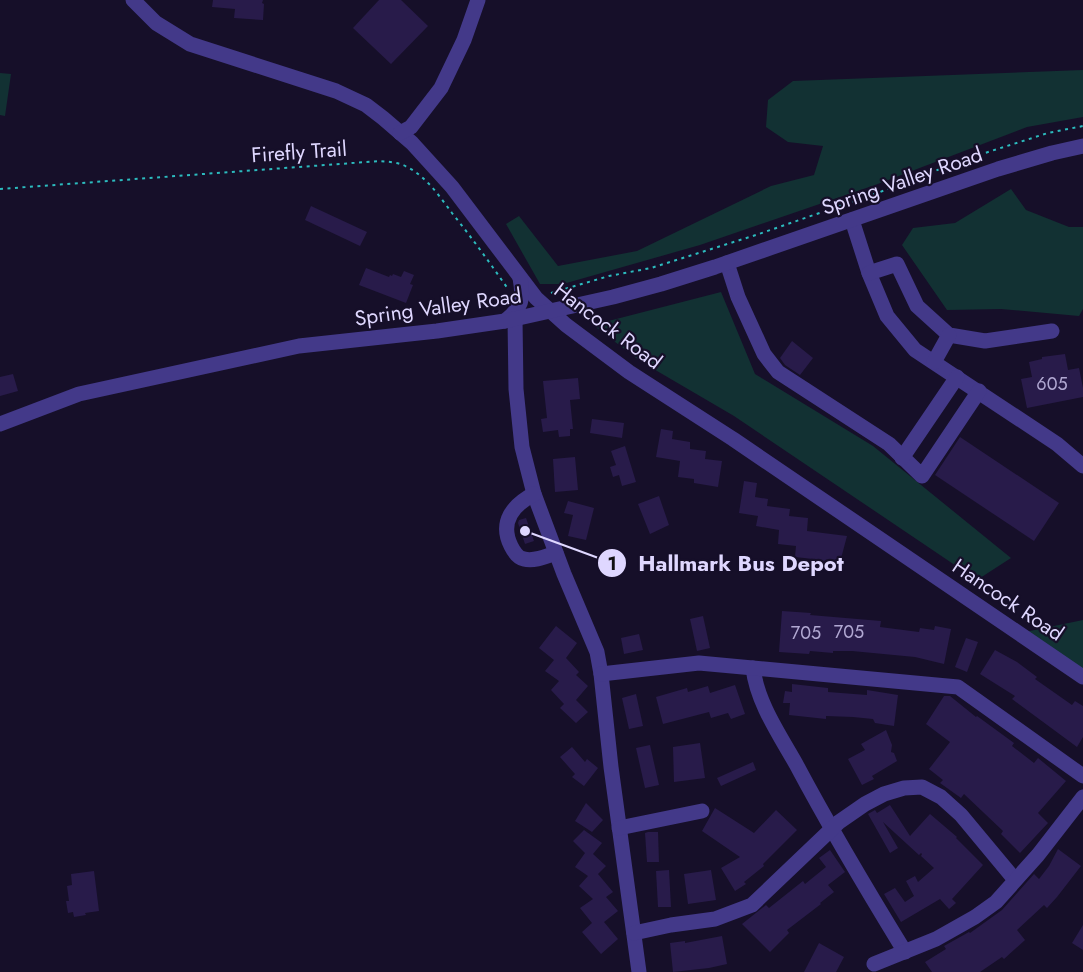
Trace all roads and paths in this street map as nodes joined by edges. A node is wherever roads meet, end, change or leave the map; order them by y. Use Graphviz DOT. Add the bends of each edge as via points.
graph roads {
  1 [pos="133,0"];
  2 [pos="478,0"];
  3 [pos="1083,126"];
  4 [pos="400,133"];
  5 [pos="1083,146"];
  6 [pos="0,189"];
  7 [pos="852,220"];
  8 [pos="727,263"];
  9 [pos="869,273"];
  10 [pos="520,278"];
  11 [pos="552,293"];
  12 [pos="522,300"];
  13 [pos="551,312"];
  14 [pos="510,320"];
  15 [pos="1052,331"];
  16 [pos="948,335"];
  17 [pos="934,362"];
  18 [pos="957,377"];
  19 [pos="979,392"];
  20 [pos="0,424"];
  21 [pos="902,458"];
  22 [pos="1083,466"];
  23 [pos="534,494"];
  24 [pos="541,527"];
  25 [pos="513,536"];
  26 [pos="556,553"];
  27 [pos="753,668"];
  28 [pos="601,674"];
  29 [pos="1083,677"];
  30 [pos="1083,776"];
  31 [pos="1083,797"];
  32 [pos="702,811"];
  33 [pos="620,828"];
  34 [pos="831,829"];
  35 [pos="1015,880"];
  36 [pos="634,933"];
  37 [pos="905,952"];
  38 [pos="874,964"];
  39 [pos="639,972"];
  1 -- 4 [label="street, Hancock Road" via="156,23 190,44 336,91 366,105"];
  2 -- 4 [label="street" via="441,88 411,127"];
  3 -- 11 [label="path" via="966,159 745,239"];
  4 -- 10 [label="street, Hancock Road" via="452,187"];
  5 -- 7 [label="street, Spring Valley Road" via="998,169"];
  6 -- 12 [label="path, Firefly Trail" via="396,162 421,176 517,301"];
  7 -- 8 [label="street, Spring Valley Road"];
  7 -- 9 [label="street"];
  8 -- 13 [label="street, Spring Valley Road"];
  8 -- 21 [label="street" via="764,354 778,372 889,444"];
  9 -- 16 [label="street" via="897,264 917,306"];
  9 -- 17 [label="street" via="886,316 915,350"];
  10 -- 12 [label="street"];
  10 -- 13 [label="street, Hancock Road"];
  12 -- 14 [label="street"];
  13 -- 14 [label="street, Spring Valley Road"];
  13 -- 29 [label="street, Hancock Road" via="629,372"];
  14 -- 20 [label="street, Spring Valley Road" via="299,346 79,394"];
  14 -- 23 [label="street" via="522,447"];
  15 -- 16 [label="street" via="985,341"];
  16 -- 17 [label="street"];
  17 -- 18 [label="street"];
  18 -- 19 [label="street"];
  18 -- 21 [label="street"];
  19 -- 21 [label="street" via="922,476"];
  19 -- 22 [label="street"];
  23 -- 26 [label="street"];
  23 -- 26 [label="street" via="510,514 510,544 524,559"];
  24 -- 25 [label="path"];
  26 -- 28 [label="street" via="597,652"];
  27 -- 28 [label="street" via="699,663"];
  27 -- 30 [label="street" via="958,687"];
  27 -- 34 [label="street" via="754,681 772,721"];
  28 -- 33 [label="street"];
  31 -- 35 [label="street"];
  32 -- 33 [label="street"];
  33 -- 36 [label="street"];
  34 -- 35 [label="street" via="884,794 922,787 961,814"];
  34 -- 36 [label="street" via="752,905 715,919"];
  34 -- 37 [label="street"];
  35 -- 37 [label="street" via="996,902 975,917"];
  36 -- 39 [label="street"];
  37 -- 38 [label="street"];
}
